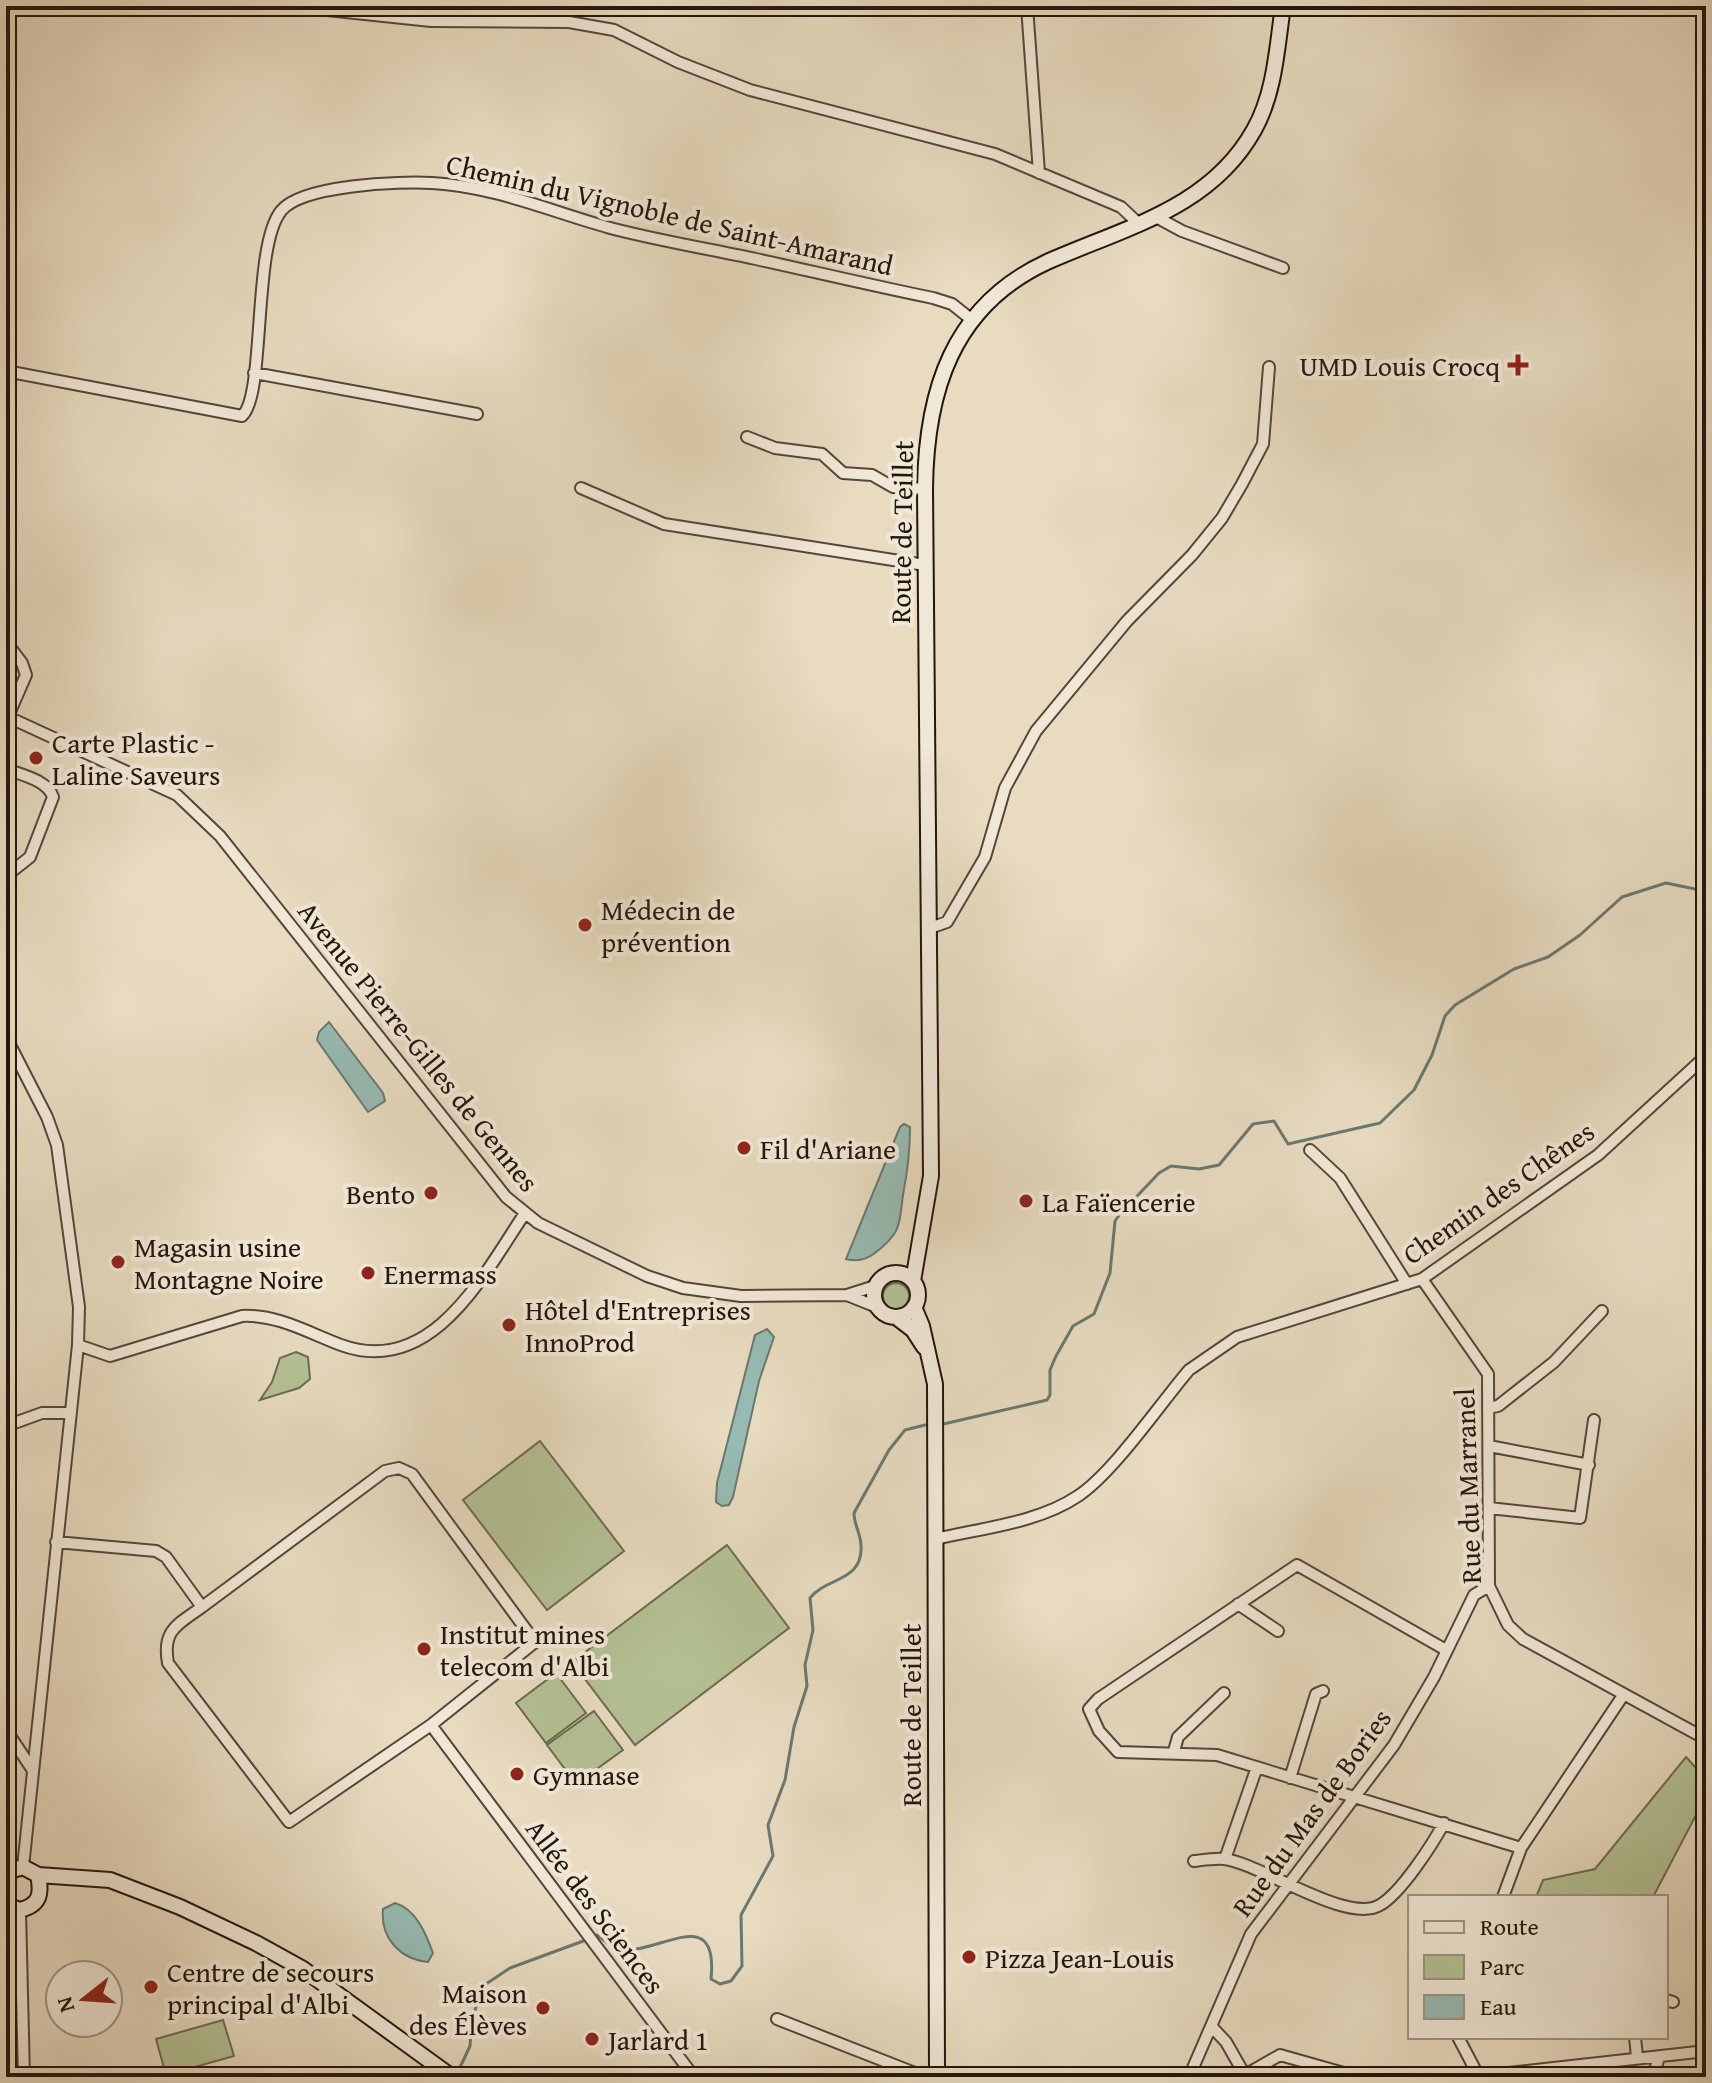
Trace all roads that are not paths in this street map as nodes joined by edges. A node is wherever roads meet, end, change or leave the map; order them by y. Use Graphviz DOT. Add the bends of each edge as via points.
graph roads {
  1 [pos="289,6"];
  2 [pos="1027,6"];
  3 [pos="1283,6"];
  4 [pos="1039,173"];
  5 [pos="1158,218"];
  6 [pos="1140,225"];
  7 [pos="1283,268"];
  8 [pos="972,320"];
  9 [pos="1269,367"];
  10 [pos="6,371"];
  11 [pos="254,373"];
  12 [pos="477,414"];
  13 [pos="747,437"];
  14 [pos="581,488"];
  15 [pos="925,489"];
  16 [pos="925,565"];
  17 [pos="6,642"];
  18 [pos="7,718"];
  19 [pos="6,769"];
  20 [pos="6,876"];
  21 [pos="930,928"];
  22 [pos="6,1037"];
  23 [pos="1706,1056"];
  24 [pos="1310,1150"];
  25 [pos="525,1213"];
  26 [pos="923,1229"];
  27 [pos="895,1273"];
  28 [pos="1422,1279"];
  29 [pos="913,1281"];
  30 [pos="1407,1284"];
  31 [pos="875,1286"];
  32 [pos="847,1295"];
  33 [pos="877,1307"];
  34 [pos="914,1307"];
  35 [pos="1602,1311"];
  36 [pos="896,1317"];
  37 [pos="78,1345"];
  38 [pos="929,1354"];
  39 [pos="1488,1408"];
  40 [pos="71,1413"];
  41 [pos="1594,1420"];
  42 [pos="6,1426"];
  43 [pos="1489,1446"];
  44 [pos="1589,1465"];
  45 [pos="1489,1508"];
  46 [pos="936,1539"];
  47 [pos="56,1542"];
  48 [pos="1489,1586"];
  49 [pos="1238,1604"];
  50 [pos="202,1607"];
  51 [pos="1278,1631"];
  52 [pos="1446,1650"];
  53 [pos="1323,1691"];
  54 [pos="1224,1693"];
  55 [pos="1624,1694"];
  56 [pos="431,1725"];
  57 [pos="6,1730"];
  58 [pos="1706,1739"];
  59 [pos="1174,1751"];
  60 [pos="1257,1767"];
  61 [pos="32,1769"];
  62 [pos="1290,1778"];
  63 [pos="1353,1799"];
  64 [pos="1444,1823"];
  65 [pos="1521,1848"];
  66 [pos="1225,1859"];
  67 [pos="1194,1861"];
  68 [pos="23,1867"];
  69 [pos="6,1872"];
  70 [pos="38,1875"];
  71 [pos="61,1877"];
  72 [pos="1287,1885"];
  73 [pos="41,1891"];
  74 [pos="1504,1895"];
  75 [pos="13,1908"];
  76 [pos="777,2019"];
  77 [pos="1212,2027"];
  78 [pos="1459,2039"];
  79 [pos="1635,2039"];
  80 [pos="1706,2051"];
  81 [pos="1637,2057"];
  82 [pos="1659,2057"];
  83 [pos="448,2075"];
  84 [pos="1246,2076"];
  85 [pos="1476,2076"];
  86 [pos="24,2077"];
  87 [pos="694,2077"];
  88 [pos="925,2077"];
  89 [pos="937,2077"];
  90 [pos="1189,2077"];
  91 [pos="1358,2077"];
  92 [pos="1653,2077"];
  1 -- 4 [label="street" via="431,21 569,22 614,30 750,90 917,131"];
  2 -- 4 [label="street"];
  3 -- 5 [label="main road, Route de Teillet" via="1273,71 1254,130 1215,178"];
  4 -- 6 [label="street" via="1121,207"];
  5 -- 6 [label="main road, Route de Teillet"];
  5 -- 7 [label="street"];
  6 -- 8 [label="main road, Route de Teillet" via="1019,278"];
  8 -- 11 [label="street, Chemin du Vignoble de Saint-Amarand" via="952,304 933,298 615,229 465,187 375,187 305,194 280,212 270,241"];
  8 -- 15 [label="main road, Route de Teillet" via="938,380 929,416"];
  9 -- 21 [label="street" via="1263,444 1222,518 1036,731 1005,788 985,857 947,922"];
  10 -- 11 [label="street, Chemin du Vignoble de Saint-Amarand" via="229,416 249,410"];
  11 -- 12 [label="street"];
  13 -- 15 [label="street" via="775,448 822,454 843,473 872,475 893,487"];
  14 -- 16 [label="street" via="664,524"];
  15 -- 16 [label="main road, Route de Teillet"];
  16 -- 21 [label="main road, Route de Teillet"];
  17 -- 18 [label="street" via="26,675"];
  18 -- 25 [label="street, Avenue Pierre-Gilles de Gennes" via="185,800 220,836 477,1162"];
  19 -- 20 [label="street" via="40,782 53,797 30,857"];
  21 -- 26 [label="main road, Route de Teillet" via="931,1176"];
  22 -- 37 [label="street" via="57,1145 79,1307"];
  23 -- 28 [label="street, Chemin des Chênes" via="1598,1155"];
  24 -- 30 [label="street" via="1340,1178"];
  25 -- 32 [label="street, Avenue Pierre-Gilles de Gennes" via="647,1276 683,1288 741,1296"];
  25 -- 37 [label="street" via="463,1304 437,1329 399,1347 347,1347 258,1315 110,1356"];
  26 -- 27 [label="main road, Route de Teillet"];
  26 -- 29 [label="main road, Route de Teillet"];
  27 -- 29 [label="main road"];
  27 -- 31 [label="main road"];
  28 -- 30 [label="street, Chemin des Chênes"];
  28 -- 39 [label="street, Rue du Marranel" via="1488,1374"];
  29 -- 34 [label="main road" via="918,1291"];
  30 -- 46 [label="street, Chemin des Chênes" via="1237,1337 1189,1370 1098,1479 1075,1498 1026,1518"];
  31 -- 32 [label="street, Avenue Pierre-Gilles de Gennes"];
  31 -- 33 [label="main road"];
  32 -- 33 [label="street, Avenue Pierre-Gilles de Gennes"];
  33 -- 36 [label="main road"];
  34 -- 36 [label="main road"];
  34 -- 38 [label="main road, Route de Teillet"];
  35 -- 39 [label="street" via="1554,1362 1498,1406"];
  36 -- 38 [label="main road" via="913,1330"];
  37 -- 40 [label="street"];
  38 -- 46 [label="main road, Route de Teillet" via="935,1384"];
  39 -- 43 [label="street, Rue du Marranel"];
  40 -- 42 [label="street" via="42,1413"];
  40 -- 47 [label="street"];
  41 -- 44 [label="street"];
  43 -- 44 [label="street"];
  43 -- 45 [label="street, Rue du Marranel"];
  44 -- 45 [label="street" via="1580,1518"];
  45 -- 48 [label="street, Rue du Marranel"];
  46 -- 89 [label="main road, Route de Teillet"];
  47 -- 50 [label="street" via="156,1551"];
  47 -- 61 [label="street"];
  48 -- 52 [label="street, Rue du Mas de Bories" via="1474,1595"];
  48 -- 55 [label="street, Rue du Marranel" via="1508,1625 1523,1639"];
  49 -- 51 [label="street"];
  49 -- 52 [label="street" via="1297,1565"];
  49 -- 59 [label="street" via="1089,1709 1099,1731 1118,1752"];
  50 -- 56 [label="street" via="172,1629 165,1645 168,1663 289,1822"];
  50 -- 56 [label="street" via="385,1471 399,1468 412,1474 535,1642"];
  52 -- 63 [label="street, Rue du Mas de Bories" via="1394,1745"];
  53 -- 62 [label="street" via="1316,1694"];
  54 -- 59 [label="street" via="1178,1737"];
  55 -- 58 [label="street, Rue du Marranel"];
  55 -- 65 [label="street"];
  56 -- 87 [label="street, Allée des Sciences"];
  57 -- 61 [label="street"];
  59 -- 60 [label="street" via="1217,1755"];
  60 -- 62 [label="street"];
  60 -- 66 [label="street"];
  61 -- 68 [label="street"];
  62 -- 63 [label="street"];
  63 -- 64 [label="street"];
  63 -- 72 [label="street, Rue du Mas de Bories"];
  64 -- 65 [label="street"];
  64 -- 72 [label="street" via="1379,1907 1355,1908"];
  65 -- 74 [label="street"];
  66 -- 67 [label="street"];
  66 -- 72 [label="street"];
  68 -- 69 [label="main road"];
  68 -- 70 [label="main road"];
  70 -- 71 [label="main road"];
  70 -- 73 [label="main road"];
  71 -- 73 [label="main road"];
  71 -- 83 [label="main road" via="110,1880 256,1943 303,1969"];
  72 -- 77 [label="street, Rue du Mas de Bories" via="1251,1934"];
  73 -- 75 [label="main road" via="38,1902"];
  75 -- 86 [label="street"];
  76 -- 88 [label="street"];
  77 -- 84 [label="street"];
  77 -- 90 [label="street, Rue du Mas de Bories"];
  78 -- 85 [label="street"];
  79 -- 81 [label="street"];
  80 -- 82 [label="street"];
  81 -- 82 [label="street"];
  81 -- 85 [label="street"];
  82 -- 92 [label="street"];
  84 -- 91 [label="street" via="1280,2055"];
}
